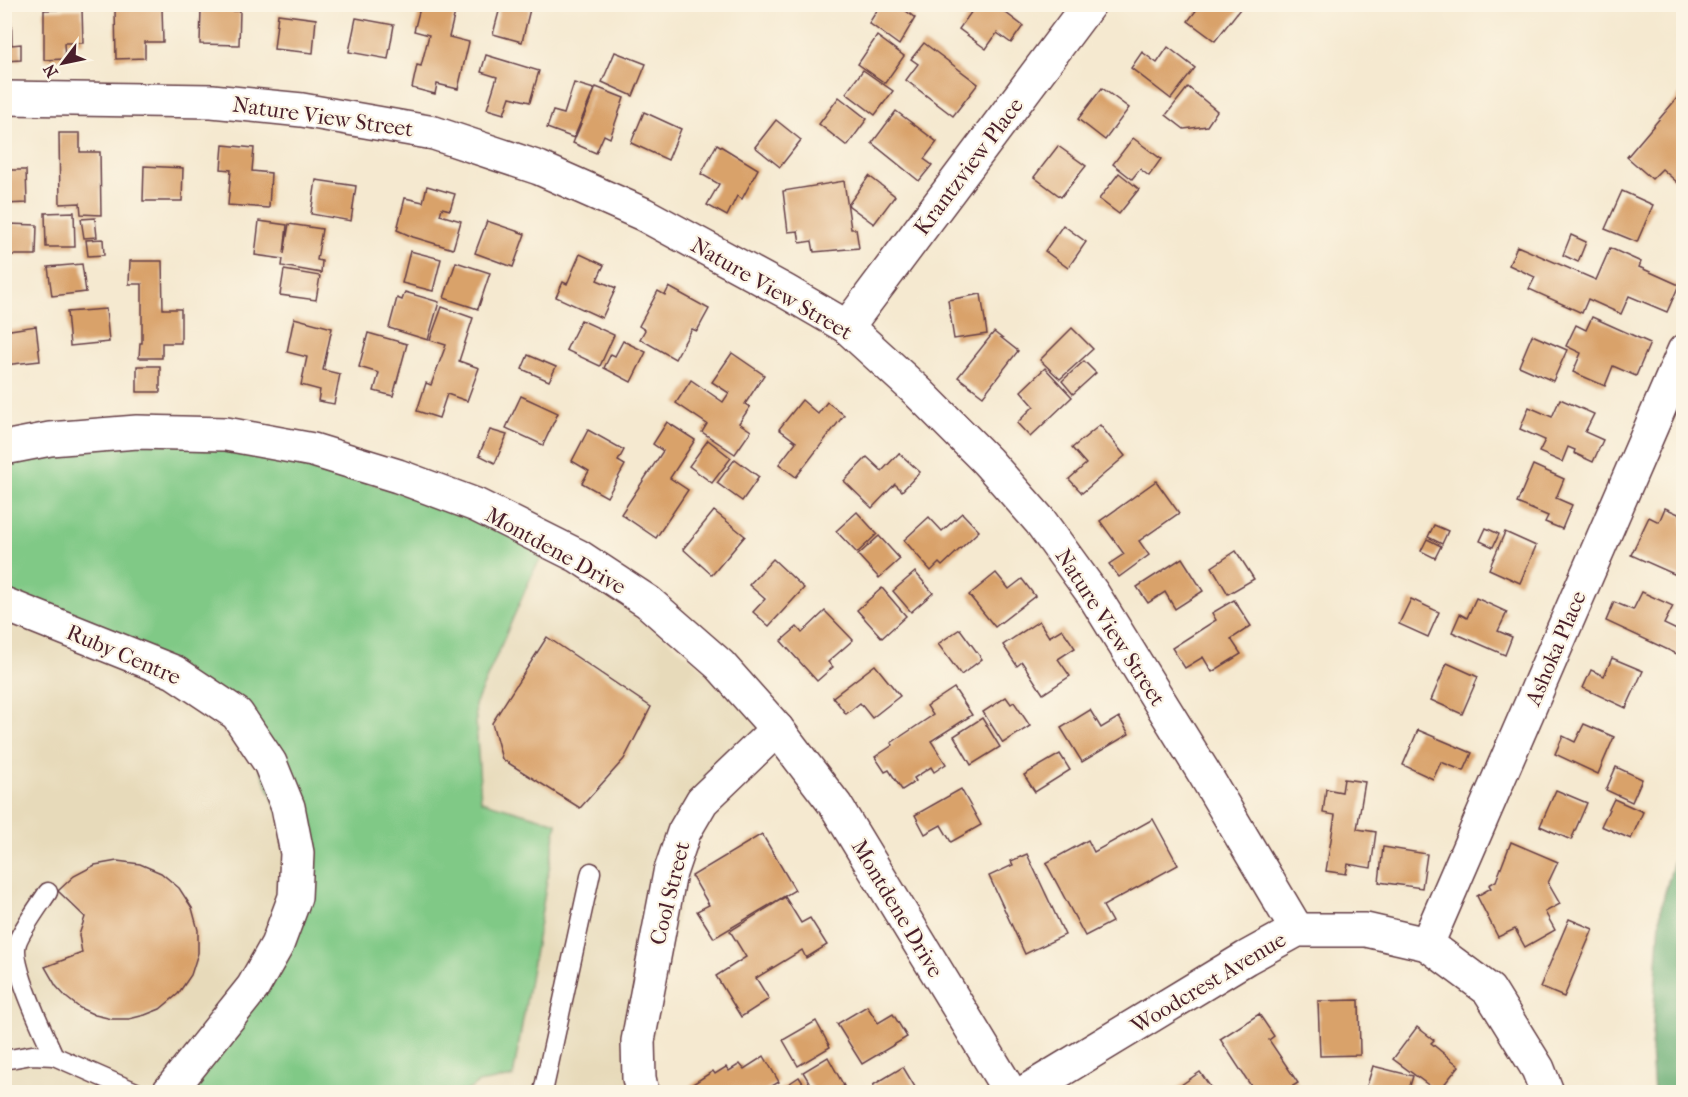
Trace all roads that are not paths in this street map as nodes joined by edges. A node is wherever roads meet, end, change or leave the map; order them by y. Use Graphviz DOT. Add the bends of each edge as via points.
graph roads {
  1 [pos="1089,4"];
  2 [pos="4,98"];
  3 [pos="847,327"];
  4 [pos="1683,351"];
  5 [pos="4,448"];
  6 [pos="4,604"];
  7 [pos="777,729"];
  8 [pos="591,872"];
  9 [pos="48,892"];
  10 [pos="1297,930"];
  11 [pos="1427,944"];
  12 [pos="54,1056"];
  13 [pos="4,1060"];
  14 [pos="136,1092"];
  15 [pos="169,1092"];
  16 [pos="543,1092"];
  17 [pos="642,1092"];
  18 [pos="1010,1092"];
  19 [pos="1025,1092"];
  20 [pos="1548,1092"];
  1 -- 3 [label="street, Krantzview Place"];
  2 -- 3 [label="street, Nature View Street" via="212,101 302,110 434,133 539,168 644,214"];
  3 -- 10 [label="street, Nature View Street" via="987,461 1040,521 1093,594"];
  4 -- 11 [label="street, Ashoka Place"];
  5 -- 7 [label="street, Montdene Drive" via="50,439 137,432 226,434 313,450 398,476 476,505 578,556 648,602 720,665"];
  6 -- 15 [label="street, Ruby Centre" via="174,672 237,714 270,763 288,807 297,853 295,897 277,945 253,987"];
  7 -- 17 [label="street, Cool Street" via="702,801 684,832 670,873 639,1041"];
  7 -- 18 [label="street, Montdene Drive" via="836,806"];
  8 -- 16 [label="lane"];
  9 -- 12 [label="lane" via="16,944 17,967"];
  10 -- 11 [label="street, Woodcrest Avenue" via="1366,930"];
  10 -- 19 [label="street, Woodcrest Avenue"];
  11 -- 20 [label="street, Woodcrest Avenue" via="1489,990"];
  12 -- 13 [label="lane"];
  12 -- 14 [label="lane"];
}
